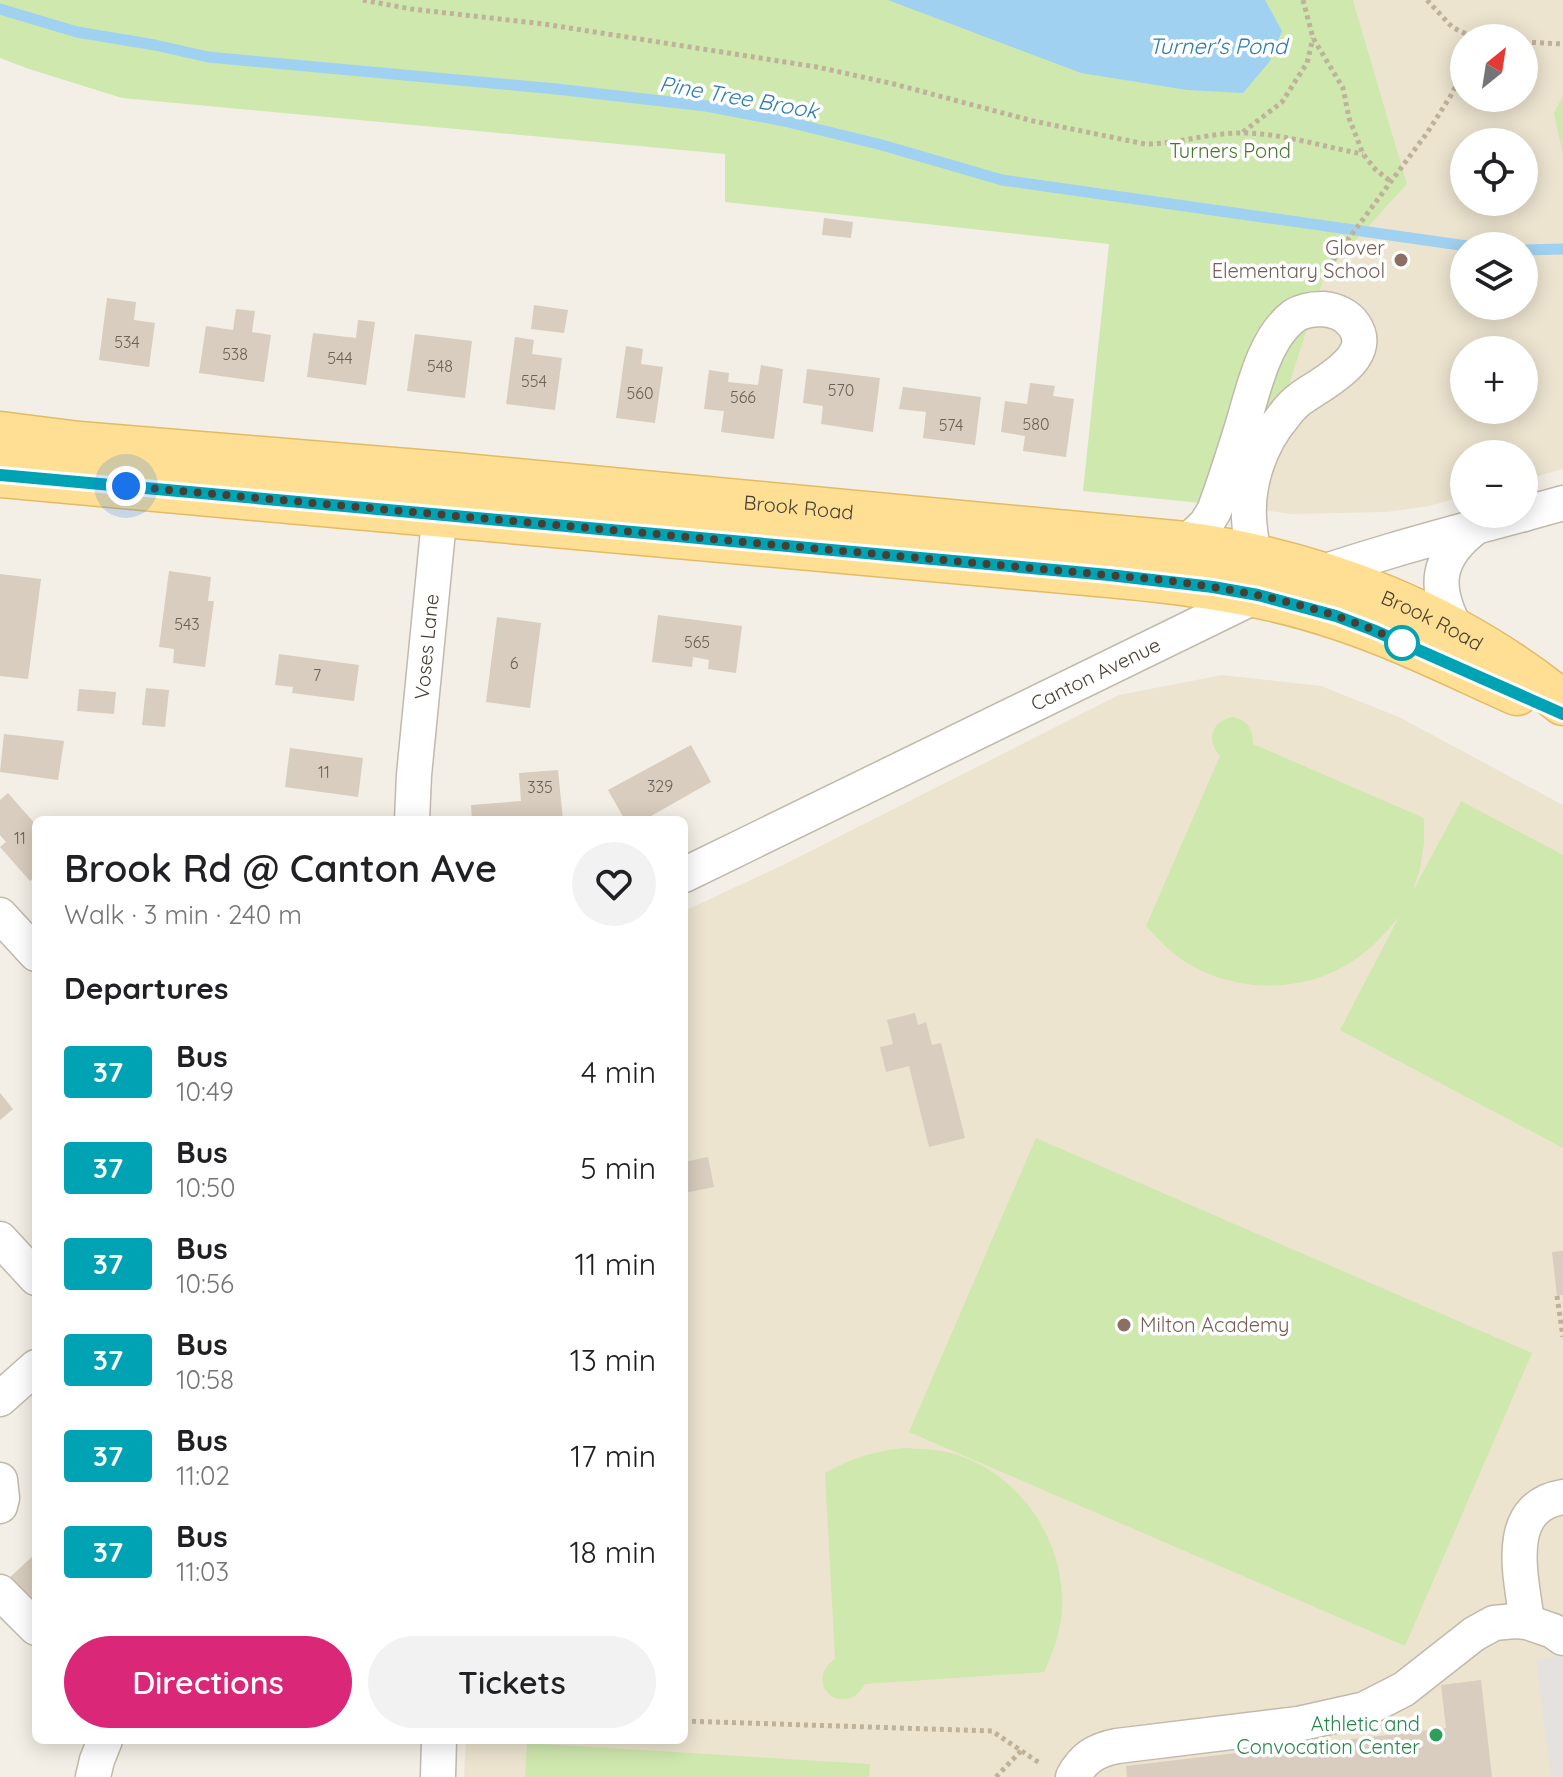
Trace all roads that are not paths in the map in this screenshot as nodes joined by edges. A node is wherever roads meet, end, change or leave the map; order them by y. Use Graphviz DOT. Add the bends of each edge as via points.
graph roads {
  1 [pos="0,434"];
  2 [pos="0,475"];
  3 [pos="441,494"];
  4 [pos="1563,503"];
  5 [pos="1538,510"];
  6 [pos="1472,528"];
  7 [pos="1475,528"];
  8 [pos="1185,544"];
  9 [pos="1317,573"];
  10 [pos="1256,575"];
  11 [pos="1457,631"];
  12 [pos="1563,703"];
  13 [pos="1563,714"];
  14 [pos="412,816"];
  15 [pos="688,873"];
  16 [pos="0,915"];
  17 [pos="32,950"];
  18 [pos="0,1239"];
  19 [pos="32,1274"];
  20 [pos="32,1371"];
  21 [pos="0,1399"];
  22 [pos="0,1480"];
  23 [pos="1563,1497"];
  24 [pos="0,1506"];
  25 [pos="0,1592"];
  26 [pos="1527,1622"];
  27 [pos="32,1624"];
  28 [pos="1563,1638"];
  29 [pos="103,1744"];
  30 [pos="439,1744"];
  31 [pos="1059,1772"];
  32 [pos="93,1777"];
  33 [pos="438,1777"];
  1 -- 3 [label="main road, Brook Road"];
  2 -- 3 [label="main road, Brook Road"];
  3 -- 8 [label="main road, Brook Road"];
  3 -- 10 [label="main road, Brook Road" via="1213,587"];
  3 -- 14 [label="street, Voses Lane"];
  4 -- 5 [label="street"];
  6 -- 9 [label="street"];
  7 -- 11 [label="street" via="1451,550 1441,584 1442,600"];
  8 -- 10 [label="main road, Brook Road"];
  8 -- 10 [label="street" via="1214,511 1256,381 1276,337 1306,310 1335,311 1356,328 1360,340 1350,363 1298,400 1266,444 1250,497"];
  9 -- 10 [label="main road, Brook Road"];
  9 -- 11 [label="main road, Brook Road"];
  10 -- 13 [label="main road, Brook Road" via="1336,616"];
  10 -- 15 [label="street, Canton Avenue"];
  11 -- 12 [label="main road, Brook Road"];
  16 -- 17 [label="street"];
  18 -- 19 [label="street"];
  20 -- 21 [label="street"];
  22 -- 24 [label="street"];
  23 -- 26 [label="street" via="1537,1509 1521,1533"];
  25 -- 27 [label="street"];
  26 -- 28 [label="street"];
  26 -- 31 [label="street" via="1494,1623 1404,1689 1365,1709 1298,1724 1105,1748"];
  29 -- 32 [label="street"];
  30 -- 33 [label="street"];
}
